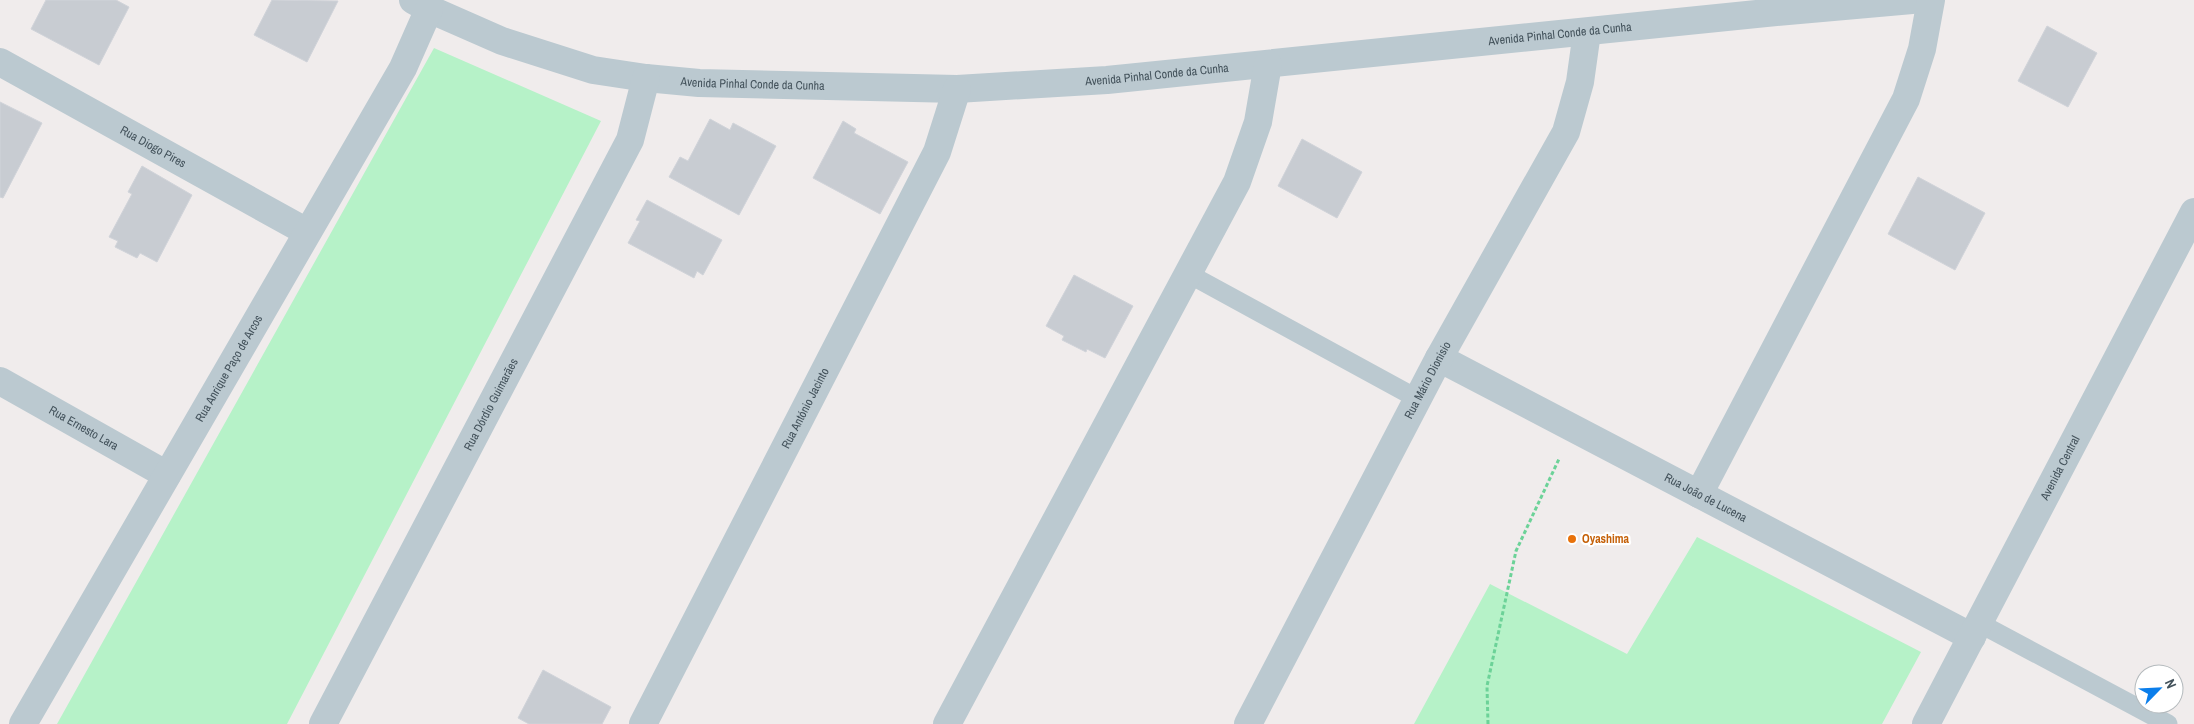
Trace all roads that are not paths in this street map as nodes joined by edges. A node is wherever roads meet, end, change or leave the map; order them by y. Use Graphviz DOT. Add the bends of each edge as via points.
graph roads {
  1 [pos="1912,0"];
  2 [pos="1931,0"];
  3 [pos="421,5"];
  4 [pos="1587,32"];
  5 [pos="0,62"];
  6 [pos="1268,64"];
  7 [pos="646,78"];
  8 [pos="957,89"];
  9 [pos="2194,212"];
  10 [pos="307,232"];
  11 [pos="1188,273"];
  12 [pos="1439,358"];
  13 [pos="0,381"];
  14 [pos="1418,399"];
  15 [pos="167,476"];
  16 [pos="1699,494"];
  17 [pos="1976,630"];
  18 [pos="23,724"];
  19 [pos="323,724"];
  20 [pos="644,724"];
  21 [pos="947,724"];
  22 [pos="1248,724"];
  23 [pos="1926,724"];
  24 [pos="2168,724"];
  1 -- 4 [label="street, Avenida Pinhal Conde da Cunha"];
  2 -- 16 [label="street" via="1922,50 1906,98"];
  3 -- 7 [label="street, Avenida Pinhal Conde da Cunha" via="502,41 593,70"];
  3 -- 10 [label="street, Rua Anrique Paço de Arcos" via="403,68"];
  4 -- 6 [label="street, Avenida Pinhal Conde da Cunha"];
  4 -- 12 [label="street, Rua Mário Dionisio" via="1580,82 1566,132"];
  5 -- 10 [label="street, Rua Diogo Pires"];
  6 -- 8 [label="street, Avenida Pinhal Conde da Cunha" via="1107,80"];
  6 -- 11 [label="street" via="1258,122 1237,182"];
  7 -- 8 [label="street, Avenida Pinhal Conde da Cunha" via="698,83"];
  7 -- 19 [label="street, Rua Dórdio Guimarães" via="630,140"];
  8 -- 20 [label="street, Rua António Jacinto" via="937,152"];
  9 -- 17 [label="street, Avenida Central"];
  10 -- 15 [label="street, Rua Anrique Paço de Arcos"];
  11 -- 14 [label="lane"];
  11 -- 21 [label="street"];
  12 -- 14 [label="street, Rua Mário Dionisio"];
  12 -- 16 [label="street, Rua João de Lucena"];
  13 -- 15 [label="street, Rua Ernesto Lara"];
  14 -- 22 [label="street, Rua Mário Dionisio"];
  15 -- 18 [label="street, Rua Anrique Paço de Arcos"];
  16 -- 17 [label="street, Rua João de Lucena"];
  17 -- 23 [label="street, Avenida Central"];
  17 -- 24 [label="lane"];
}
